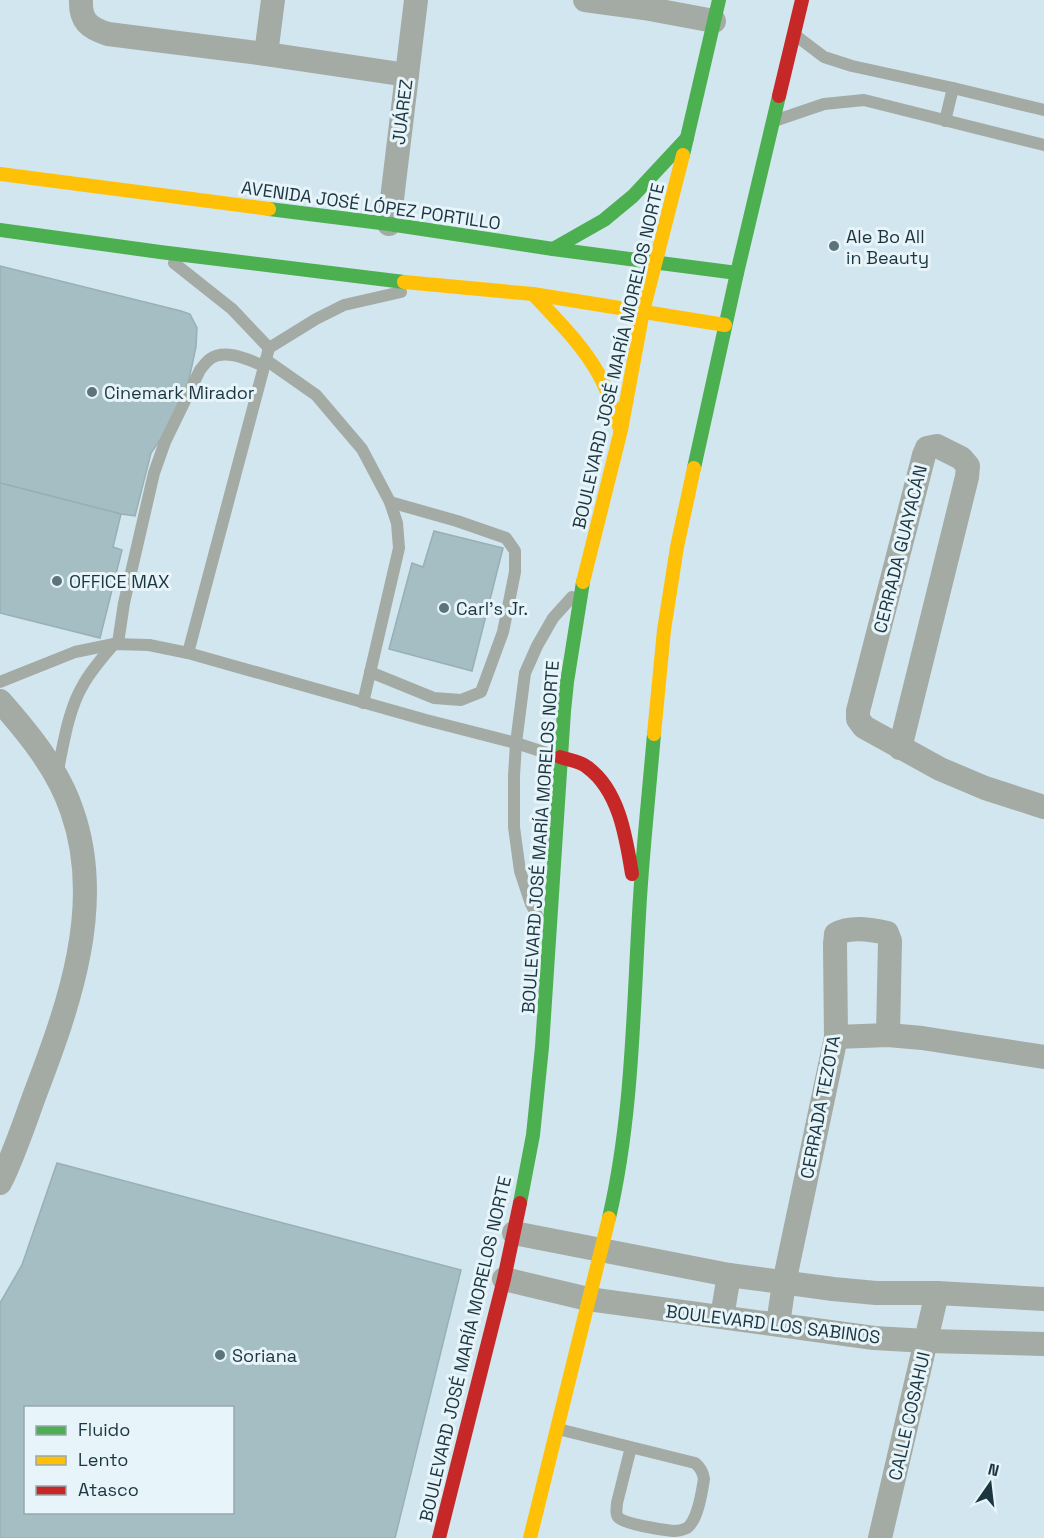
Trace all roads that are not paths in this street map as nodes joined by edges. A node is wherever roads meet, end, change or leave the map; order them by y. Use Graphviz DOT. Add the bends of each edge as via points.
graph roads {
  1 [pos="81,0"];
  2 [pos="273,0"];
  3 [pos="416,0"];
  4 [pos="585,0"];
  5 [pos="802,0"];
  6 [pos="717,11"];
  7 [pos="793,34"];
  8 [pos="266,54"];
  9 [pos="407,75"];
  10 [pos="953,88"];
  11 [pos="1044,110"];
  12 [pos="945,120"];
  13 [pos="773,122"];
  14 [pos="688,137"];
  15 [pos="1044,145"];
  16 [pos="0,174"];
  17 [pos="389,224"];
  18 [pos="0,230"];
  19 [pos="553,249"];
  20 [pos="160,252"];
  21 [pos="656,261"];
  22 [pos="737,273"];
  23 [pos="428,285"];
  24 [pos="532,294"];
  25 [pos="643,311"];
  26 [pos="726,325"];
  27 [pos="266,358"];
  28 [pos="621,430"];
  29 [pos="390,502"];
  30 [pos="582,586"];
  31 [pos="116,644"];
  32 [pos="188,653"];
  33 [pos="370,672"];
  34 [pos="0,682"];
  35 [pos="0,701"];
  36 [pos="363,703"];
  37 [pos="516,743"];
  38 [pos="900,748"];
  39 [pos="560,757"];
  40 [pos="57,775"];
  41 [pos="1044,807"];
  42 [pos="639,914"];
  43 [pos="549,940"];
  44 [pos="888,1035"];
  45 [pos="836,1037"];
  46 [pos="1044,1057"];
  47 [pos="0,1183"];
  48 [pos="514,1233"];
  49 [pos="601,1251"];
  50 [pos="729,1275"];
  51 [pos="504,1279"];
  52 [pos="784,1283"];
  53 [pos="937,1293"];
  54 [pos="588,1299"];
  55 [pos="1044,1299"];
  56 [pos="722,1317"];
  57 [pos="778,1324"];
  58 [pos="927,1341"];
  59 [pos="1044,1344"];
  60 [pos="557,1428"];
  61 [pos="630,1447"];
  62 [pos="439,1538"];
  63 [pos="530,1538"];
  64 [pos="880,1538"];
  1 -- 8 [label="street" via="85,21 108,34"];
  2 -- 8 [label="street"];
  3 -- 9 [label="street, JUÁREZ"];
  4 -- 6 [label="street" via="644,8"];
  5 -- 7 [label="main road"];
  6 -- 14 [label="main road, BOULEVARD JOSÉ MARÍA MORELOS NORTE"];
  7 -- 10 [label="lane" via="824,57"];
  7 -- 13 [label="main road"];
  8 -- 9 [label="street"];
  9 -- 17 [label="street, JUÁREZ"];
  10 -- 11 [label="lane"];
  10 -- 12 [label="lane"];
  12 -- 13 [label="lane" via="864,100 824,104"];
  12 -- 15 [label="lane"];
  13 -- 22 [label="main road"];
  14 -- 19 [label="main road" via="633,196 604,220"];
  14 -- 21 [label="main road, BOULEVARD JOSÉ MARÍA MORELOS NORTE"];
  16 -- 17 [label="main road, AVENIDA JOSÉ LÓPEZ PORTILLO"];
  17 -- 19 [label="main road, AVENIDA JOSÉ LÓPEZ PORTILLO"];
  18 -- 20 [label="main road"];
  19 -- 21 [label="main road, AVENIDA JOSÉ LÓPEZ PORTILLO"];
  20 -- 23 [label="main road"];
  20 -- 27 [label="lane" via="232,309"];
  21 -- 22 [label="main road, AVENIDA JOSÉ LÓPEZ PORTILLO"];
  21 -- 25 [label="main road, BOULEVARD JOSÉ MARÍA MORELOS NORTE"];
  22 -- 26 [label="main road"];
  23 -- 24 [label="main road"];
  23 -- 27 [label="lane" via="344,305 316,319"];
  24 -- 25 [label="main road"];
  24 -- 28 [label="main road" via="580,346 597,372"];
  25 -- 26 [label="main road"];
  25 -- 28 [label="main road, BOULEVARD JOSÉ MARÍA MORELOS NORTE"];
  26 -- 42 [label="main road" via="677,547 664,630"];
  27 -- 29 [label="lane" via="316,395 362,449"];
  27 -- 31 [label="lane" via="217,355 200,370 154,473"];
  27 -- 32 [label="lane"];
  28 -- 30 [label="main road, BOULEVARD JOSÉ MARÍA MORELOS NORTE"];
  29 -- 33 [label="lane" via="399,548"];
  29 -- 33 [label="lane" via="506,538 515,551 515,572 503,632 481,692 461,700 434,698"];
  30 -- 37 [label="lane" via="553,618 525,673"];
  30 -- 39 [label="main road, BOULEVARD JOSÉ MARÍA MORELOS NORTE"];
  31 -- 32 [label="lane" via="149,645"];
  31 -- 34 [label="lane" via="75,652"];
  31 -- 40 [label="lane" via="82,687"];
  32 -- 36 [label="lane"];
  33 -- 36 [label="lane"];
  35 -- 40 [label="street"];
  36 -- 37 [label="lane"];
  37 -- 39 [label="lane"];
  37 -- 43 [label="lane" via="514,827 520,871"];
  38 -- 38 [label="street, CERRADA GUAYACÁN" via="967,477 968,466 961,458 937,446 927,448 924,455 858,711 864,727"];
  38 -- 41 [label="street, CERRADA GUAYACÁN" via="985,788"];
  39 -- 42 [label="main road" via="585,765 601,779 614,802 626,839"];
  39 -- 43 [label="main road, BOULEVARD JOSÉ MARÍA MORELOS NORTE"];
  40 -- 47 [label="street" via="72,811 86,879 80,952 45,1068"];
  42 -- 49 [label="main road" via="627,1105 618,1179"];
  43 -- 48 [label="main road, BOULEVARD JOSÉ MARÍA MORELOS NORTE" via="532,1135"];
  44 -- 45 [label="street"];
  44 -- 45 [label="street, CERRADA TEZOTA" via="890,941 886,933 854,929 836,934"];
  44 -- 46 [label="street"];
  45 -- 52 [label="street, CERRADA TEZOTA"];
  48 -- 49 [label="street"];
  48 -- 51 [label="main road, BOULEVARD JOSÉ MARÍA MORELOS NORTE"];
  49 -- 50 [label="street"];
  49 -- 54 [label="main road"];
  50 -- 52 [label="street"];
  50 -- 56 [label="street"];
  51 -- 54 [label="street, BOULEVARD LOS SABINOS"];
  51 -- 62 [label="main road, BOULEVARD JOSÉ MARÍA MORELOS NORTE"];
  52 -- 53 [label="street" via="876,1293"];
  52 -- 57 [label="street, CERRADA TEZOTA"];
  53 -- 55 [label="street"];
  53 -- 58 [label="street, CALLE COSAHUI"];
  54 -- 56 [label="street, BOULEVARD LOS SABINOS"];
  54 -- 60 [label="main road"];
  56 -- 57 [label="street, BOULEVARD LOS SABINOS"];
  57 -- 58 [label="street, BOULEVARD LOS SABINOS" via="874,1338"];
  58 -- 59 [label="street, BOULEVARD LOS SABINOS"];
  58 -- 64 [label="street, CALLE COSAHUI"];
  60 -- 61 [label="lane"];
  60 -- 63 [label="main road"];
  61 -- 61 [label="lane" via="699,1466 704,1479 702,1491 695,1517 687,1528 673,1531 618,1517 617,1503"];
}
